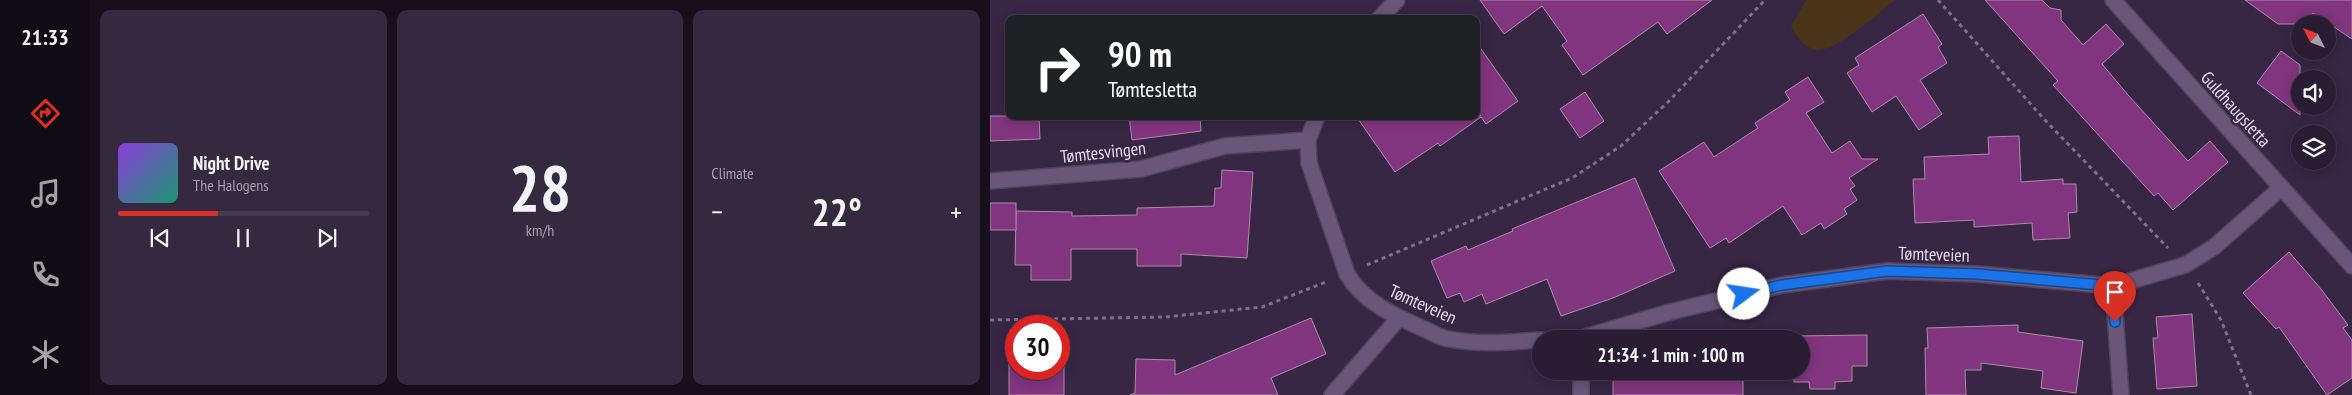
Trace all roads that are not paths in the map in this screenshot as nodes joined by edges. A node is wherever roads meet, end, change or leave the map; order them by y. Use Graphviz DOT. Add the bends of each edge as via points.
graph roads {
  1 [pos="1397,0"];
  2 [pos="2113,0"];
  3 [pos="1383,15"];
  4 [pos="1315,120"];
  5 [pos="1308,140"];
  6 [pos="990,181"];
  7 [pos="2281,188"];
  8 [pos="2352,266"];
  9 [pos="2112,286"];
  10 [pos="1399,318"];
  11 [pos="1609,330"];
  12 [pos="1532,341"];
  13 [pos="1581,380"];
  14 [pos="1332,395"];
  15 [pos="1581,395"];
  16 [pos="2121,395"];
  1 -- 3 [label="street"];
  2 -- 7 [label="street, Guldhaugsletta"];
  4 -- 5 [label="street, Tømteveien"];
  5 -- 6 [label="street, Tømtesvingen" via="1225,146 1141,169"];
  5 -- 10 [label="street, Tømteveien" via="1309,163 1346,274 1376,304"];
  7 -- 8 [label="street, Guldhaugsletta"];
  7 -- 9 [label="street, Tømteveien" via="2214,247 2185,264"];
  9 -- 11 [label="street, Tømteveien" via="1977,274 1887,271 1782,285"];
  9 -- 16 [label="street"];
  10 -- 12 [label="street, Tømteveien" via="1447,339 1492,343"];
  10 -- 14 [label="street"];
  13 -- 15 [label="street"];
}
